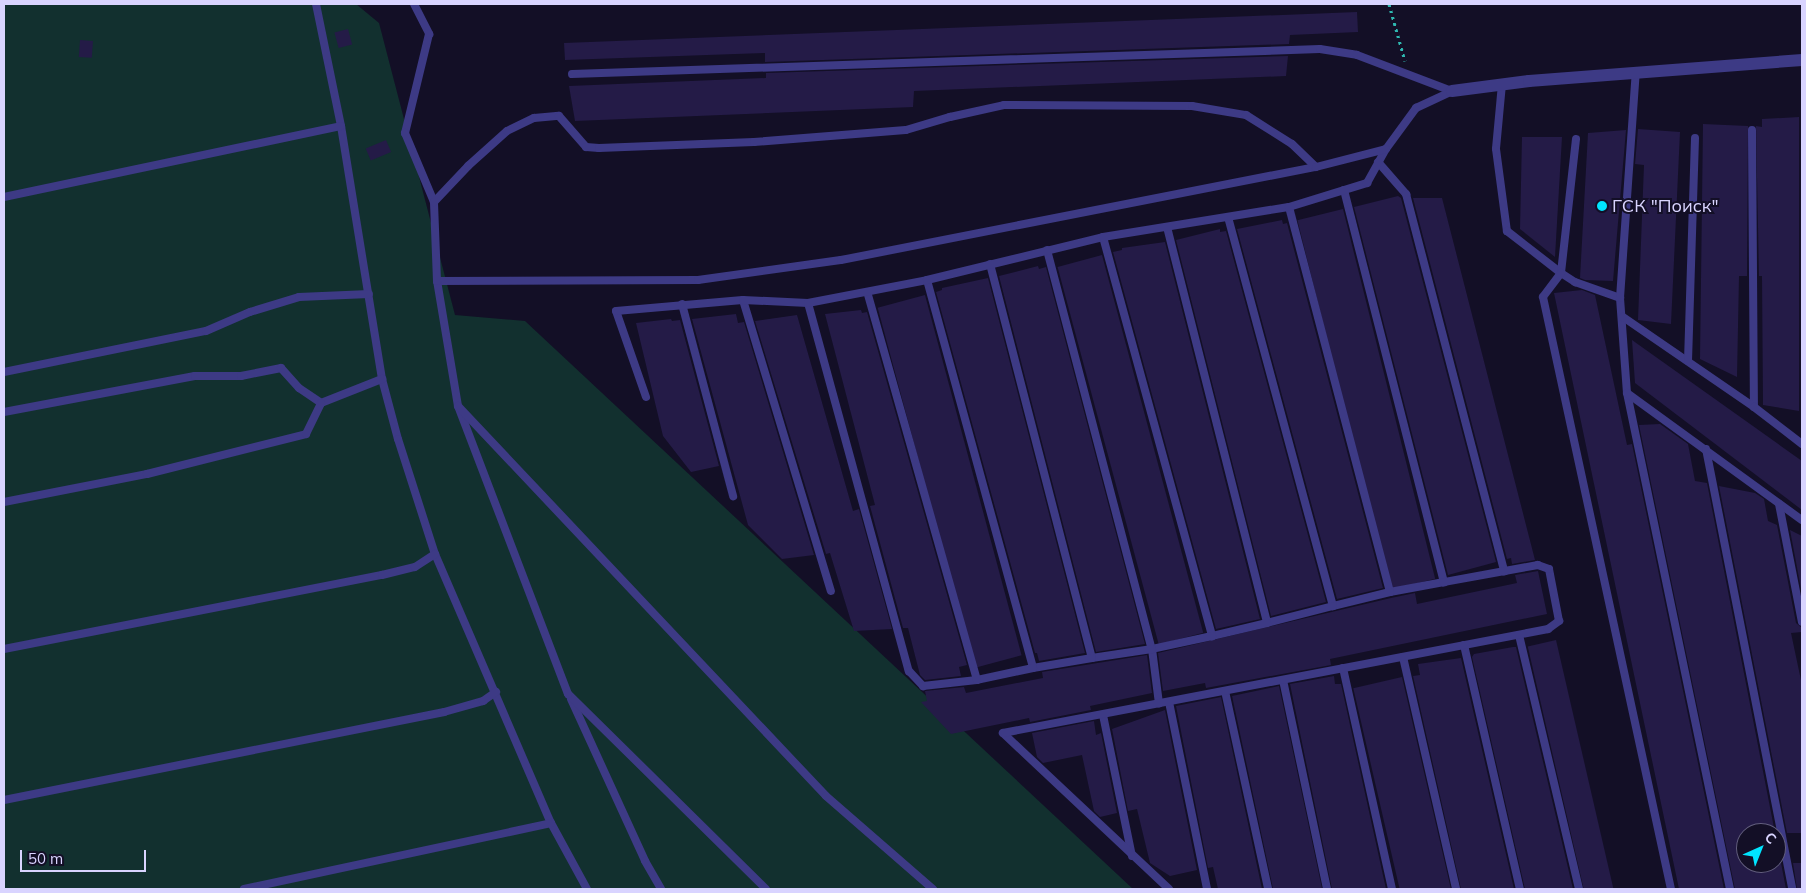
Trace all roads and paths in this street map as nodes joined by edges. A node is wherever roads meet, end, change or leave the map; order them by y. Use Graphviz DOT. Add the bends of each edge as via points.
graph roads {
  1 [pos="316,4"];
  2 [pos="414,4"];
  3 [pos="1389,4"];
  4 [pos="1802,60"];
  5 [pos="1636,72"];
  6 [pos="572,74"];
  7 [pos="1408,75"];
  8 [pos="1502,84"];
  9 [pos="1452,91"];
  10 [pos="341,126"];
  11 [pos="1752,130"];
  12 [pos="1695,138"];
  13 [pos="1576,139"];
  14 [pos="1386,149"];
  15 [pos="1378,162"];
  16 [pos="1316,167"];
  17 [pos="1344,190"];
  18 [pos="4,197"];
  19 [pos="434,202"];
  20 [pos="1289,207"];
  21 [pos="1228,217"];
  22 [pos="1167,227"];
  23 [pos="1103,237"];
  24 [pos="1047,250"];
  25 [pos="990,264"];
  26 [pos="1561,273"];
  27 [pos="927,280"];
  28 [pos="436,281"];
  29 [pos="867,292"];
  30 [pos="369,294"];
  31 [pos="1620,298"];
  32 [pos="743,300"];
  33 [pos="808,303"];
  34 [pos="682,304"];
  35 [pos="1623,317"];
  36 [pos="1688,361"];
  37 [pos="4,372"];
  38 [pos="382,378"];
  39 [pos="1627,393"];
  40 [pos="646,397"];
  41 [pos="321,403"];
  42 [pos="458,406"];
  43 [pos="1754,407"];
  44 [pos="4,412"];
  45 [pos="1802,444"];
  46 [pos="1706,449"];
  47 [pos="733,496"];
  48 [pos="4,502"];
  49 [pos="1779,504"];
  50 [pos="1802,520"];
  51 [pos="435,554"];
  52 [pos="1504,571"];
  53 [pos="1444,582"];
  54 [pos="830,591"];
  55 [pos="1390,592"];
  56 [pos="1333,606"];
  57 [pos="1802,622"];
  58 [pos="1267,623"];
  59 [pos="1519,635"];
  60 [pos="1212,636"];
  61 [pos="1464,645"];
  62 [pos="4,649"];
  63 [pos="1152,649"];
  64 [pos="1402,657"];
  65 [pos="1092,658"];
  66 [pos="1033,668"];
  67 [pos="1343,668"];
  68 [pos="977,680"];
  69 [pos="1283,680"];
  70 [pos="1225,691"];
  71 [pos="496,692"];
  72 [pos="568,694"];
  73 [pos="1169,702"];
  74 [pos="1159,704"];
  75 [pos="1103,715"];
  76 [pos="4,800"];
  77 [pos="550,823"];
  78 [pos="1132,856"];
  79 [pos="244,889"];
  80 [pos="587,889"];
  81 [pos="661,889"];
  82 [pos="766,889"];
  83 [pos="933,889"];
  84 [pos="1169,889"];
  85 [pos="1207,889"];
  86 [pos="1268,889"];
  87 [pos="1327,889"];
  88 [pos="1392,889"];
  89 [pos="1456,889"];
  90 [pos="1520,889"];
  91 [pos="1579,889"];
  92 [pos="1670,889"];
  93 [pos="1730,889"];
  94 [pos="1792,889"];
  1 -- 10 [label="lane"];
  2 -- 19 [label="lane" via="429,34 405,133"];
  3 -- 7 [label="path"];
  4 -- 5 [label="street"];
  5 -- 8 [label="street"];
  5 -- 31 [label="lane"];
  6 -- 7 [label="lane" via="1320,49 1357,56"];
  7 -- 9 [label="lane"];
  8 -- 9 [label="street"];
  8 -- 26 [label="lane" via="1496,149 1507,231"];
  9 -- 14 [label="lane" via="1416,108"];
  10 -- 18 [label="lane"];
  10 -- 30 [label="lane"];
  11 -- 43 [label="lane"];
  12 -- 36 [label="lane"];
  13 -- 26 [label="lane"];
  14 -- 15 [label="lane"];
  14 -- 16 [label="lane"];
  15 -- 17 [label="lane" via="1367,183"];
  15 -- 52 [label="lane" via="1406,194"];
  16 -- 19 [label="lane" via="1292,144 1246,115 1192,106 1004,105 950,116 906,130 754,142 599,148 586,147 559,116 534,118 507,131"];
  16 -- 28 [label="lane" via="841,260 698,280"];
  17 -- 20 [label="lane"];
  17 -- 53 [label="lane"];
  19 -- 28 [label="lane"];
  20 -- 21 [label="lane"];
  20 -- 55 [label="lane"];
  21 -- 22 [label="lane"];
  21 -- 56 [label="lane"];
  22 -- 23 [label="lane"];
  22 -- 58 [label="lane"];
  23 -- 24 [label="lane"];
  23 -- 60 [label="lane"];
  24 -- 25 [label="lane"];
  24 -- 63 [label="lane"];
  25 -- 27 [label="lane"];
  25 -- 65 [label="lane"];
  26 -- 31 [label="lane" via="1575,282"];
  26 -- 92 [label="lane" via="1543,297"];
  27 -- 29 [label="lane"];
  27 -- 66 [label="lane"];
  28 -- 42 [label="lane"];
  29 -- 33 [label="lane"];
  29 -- 68 [label="lane"];
  30 -- 37 [label="lane" via="299,297 250,312 206,331"];
  30 -- 38 [label="lane"];
  31 -- 35 [label="lane"];
  32 -- 33 [label="lane"];
  32 -- 34 [label="lane"];
  32 -- 54 [label="lane"];
  33 -- 68 [label="lane" via="909,671 923,686"];
  34 -- 40 [label="lane" via="616,311"];
  34 -- 47 [label="lane"];
  35 -- 36 [label="lane"];
  35 -- 39 [label="lane"];
  36 -- 43 [label="lane"];
  38 -- 41 [label="lane"];
  38 -- 51 [label="lane"];
  39 -- 46 [label="lane"];
  39 -- 93 [label="lane"];
  41 -- 44 [label="lane" via="299,388 281,368 241,376 195,376"];
  41 -- 48 [label="lane" via="306,434 147,474"];
  42 -- 72 [label="lane"];
  42 -- 83 [label="lane" via="826,796"];
  43 -- 45 [label="lane"];
  46 -- 49 [label="lane"];
  46 -- 94 [label="lane"];
  49 -- 50 [label="lane"];
  49 -- 57 [label="lane"];
  51 -- 62 [label="lane" via="415,567 382,575"];
  51 -- 71 [label="lane"];
  52 -- 53 [label="lane"];
  52 -- 59 [label="lane" via="1538,565 1549,569 1559,621 1548,629"];
  53 -- 55 [label="lane"];
  55 -- 56 [label="lane"];
  56 -- 58 [label="lane"];
  58 -- 60 [label="lane"];
  59 -- 61 [label="lane"];
  59 -- 91 [label="lane"];
  60 -- 63 [label="lane"];
  61 -- 64 [label="lane"];
  61 -- 90 [label="lane"];
  63 -- 65 [label="lane"];
  63 -- 74 [label="lane"];
  64 -- 67 [label="lane"];
  64 -- 89 [label="lane"];
  65 -- 66 [label="lane"];
  66 -- 68 [label="lane"];
  67 -- 69 [label="lane"];
  67 -- 88 [label="lane"];
  69 -- 70 [label="lane"];
  69 -- 87 [label="lane"];
  70 -- 73 [label="lane"];
  70 -- 86 [label="lane"];
  71 -- 76 [label="lane" via="483,701 444,712"];
  71 -- 77 [label="lane"];
  72 -- 81 [label="lane"];
  72 -- 82 [label="lane"];
  73 -- 74 [label="lane"];
  73 -- 85 [label="lane"];
  74 -- 75 [label="lane"];
  75 -- 78 [label="lane"];
  75 -- 78 [label="lane" via="1003,733"];
  77 -- 79 [label="lane"];
  77 -- 80 [label="lane"];
  78 -- 84 [label="lane"];
}
